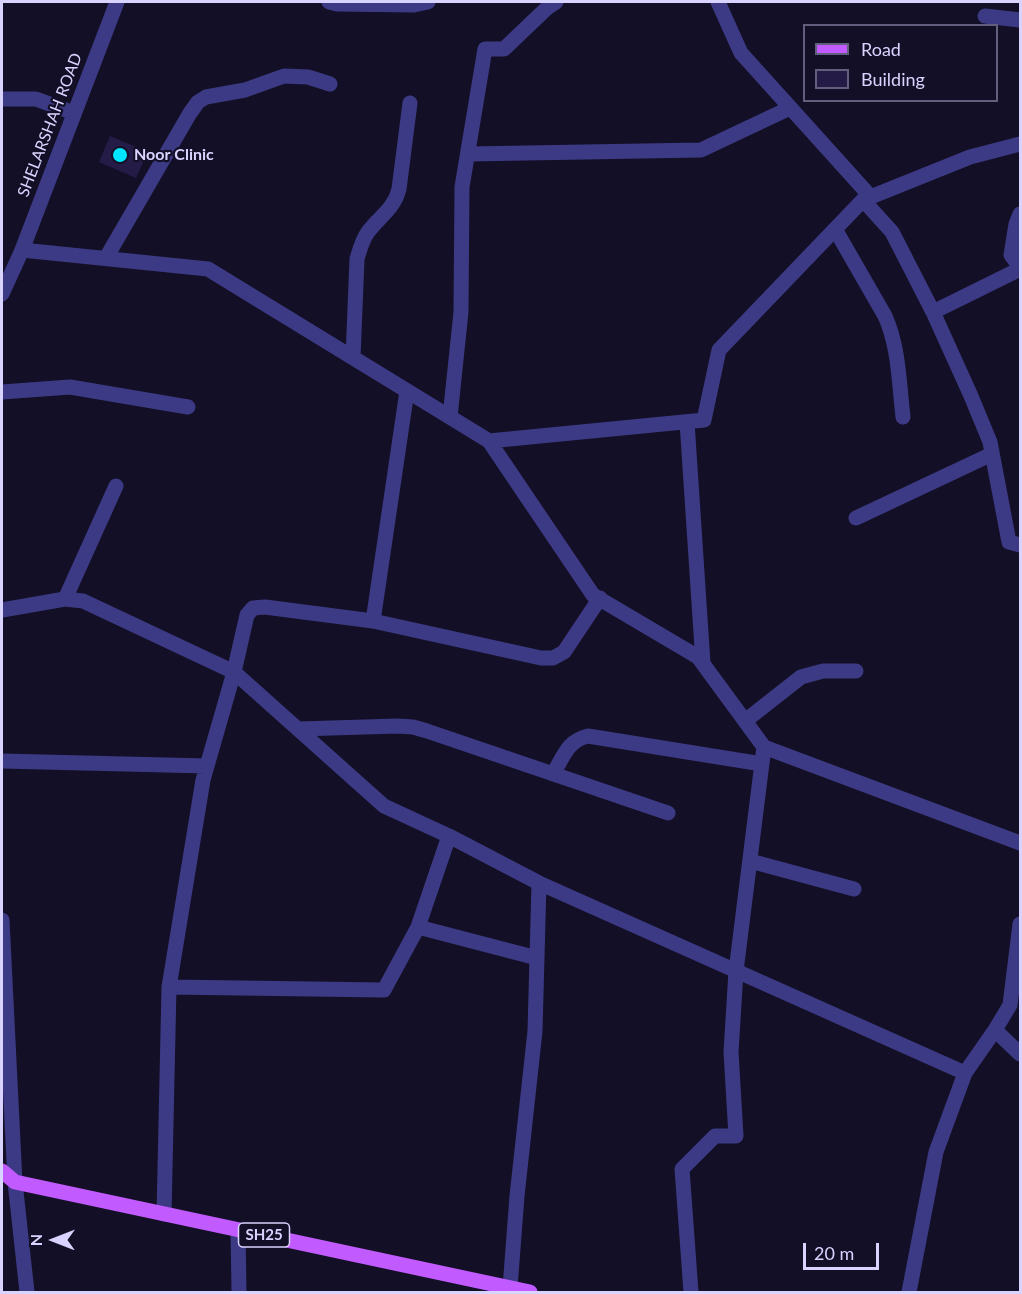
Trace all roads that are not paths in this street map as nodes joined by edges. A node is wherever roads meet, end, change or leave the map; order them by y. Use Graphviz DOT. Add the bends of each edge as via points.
graph roads {
  1 [pos="117,2"];
  2 [pos="329,2"];
  3 [pos="428,2"];
  4 [pos="556,2"];
  5 [pos="718,2"];
  6 [pos="985,16"];
  7 [pos="1020,20"];
  8 [pos="330,84"];
  9 [pos="2,99"];
  10 [pos="410,103"];
  11 [pos="790,108"];
  12 [pos="74,113"];
  13 [pos="1020,144"];
  14 [pos="468,154"];
  15 [pos="867,198"];
  16 [pos="1020,214"];
  17 [pos="835,229"];
  18 [pos="22,250"];
  19 [pos="106,258"];
  20 [pos="1020,268"];
  21 [pos="2,294"];
  22 [pos="933,312"];
  23 [pos="353,358"];
  24 [pos="407,391"];
  25 [pos="2,392"];
  26 [pos="188,408"];
  27 [pos="450,417"];
  28 [pos="903,417"];
  29 [pos="687,422"];
  30 [pos="489,441"];
  31 [pos="992,454"];
  32 [pos="116,486"];
  33 [pos="856,518"];
  34 [pos="1020,545"];
  35 [pos="600,598"];
  36 [pos="65,599"];
  37 [pos="2,610"];
  38 [pos="373,621"];
  39 [pos="703,663"];
  40 [pos="856,671"];
  41 [pos="234,672"];
  42 [pos="745,721"];
  43 [pos="298,729"];
  44 [pos="764,747"];
  45 [pos="2,761"];
  46 [pos="762,764"];
  47 [pos="207,766"];
  48 [pos="554,774"];
  49 [pos="668,813"];
  50 [pos="449,836"];
  51 [pos="1020,843"];
  52 [pos="750,861"];
  53 [pos="539,883"];
  54 [pos="854,889"];
  55 [pos="2,920"];
  56 [pos="1020,924"];
  57 [pos="418,927"];
  58 [pos="537,958"];
  59 [pos="736,972"];
  60 [pos="1018,974"];
  61 [pos="169,987"];
  62 [pos="995,1030"];
  63 [pos="1019,1051"];
  64 [pos="965,1073"];
  65 [pos="2,1171"];
  66 [pos="15,1182"];
  67 [pos="164,1214"];
  68 [pos="238,1230"];
  69 [pos="510,1288"];
  70 [pos="27,1293"];
  71 [pos="239,1293"];
  72 [pos="530,1293"];
  73 [pos="691,1293"];
  74 [pos="909,1293"];
  1 -- 12 [label="street, SHELARSHAH ROAD"];
  2 -- 3 [label="street"];
  4 -- 14 [label="street" via="504,49 484,49"];
  5 -- 11 [label="street" via="741,52"];
  6 -- 7 [label="street"];
  8 -- 19 [label="street" via="308,77 284,76 198,102"];
  9 -- 12 [label="street" via="36,99"];
  10 -- 23 [label="street" via="397,199 368,232 357,259"];
  11 -- 14 [label="street" via="701,150"];
  11 -- 15 [label="street"];
  12 -- 18 [label="street, SHELARSHAH ROAD"];
  13 -- 15 [label="street" via="970,157"];
  14 -- 27 [label="street" via="462,187 461,312"];
  15 -- 17 [label="street"];
  15 -- 22 [label="street" via="892,232"];
  16 -- 20 [label="street" via="1011,255"];
  17 -- 28 [label="street" via="892,331"];
  17 -- 29 [label="street" via="719,350 704,420"];
  18 -- 19 [label="street"];
  18 -- 21 [label="street, SHELARSHAH ROAD"];
  19 -- 23 [label="street" via="208,269"];
  20 -- 22 [label="street"];
  22 -- 31 [label="street"];
  23 -- 24 [label="street"];
  24 -- 27 [label="street"];
  24 -- 38 [label="street"];
  25 -- 26 [label="street" via="70,387"];
  27 -- 30 [label="street"];
  29 -- 30 [label="street"];
  29 -- 39 [label="street"];
  30 -- 35 [label="street" via="593,595"];
  31 -- 33 [label="street"];
  31 -- 34 [label="street" via="1009,542"];
  32 -- 36 [label="street"];
  35 -- 38 [label="street" via="564,652 554,658"];
  35 -- 39 [label="street"];
  36 -- 37 [label="street"];
  36 -- 41 [label="street" via="83,602"];
  38 -- 41 [label="street" via="254,608 247,615"];
  39 -- 42 [label="street"];
  40 -- 42 [label="street" via="823,671 801,677"];
  41 -- 43 [label="street"];
  41 -- 47 [label="street"];
  42 -- 44 [label="street"];
  43 -- 48 [label="street" via="413,728"];
  43 -- 50 [label="street" via="384,806"];
  44 -- 46 [label="street"];
  44 -- 51 [label="street"];
  45 -- 47 [label="street"];
  46 -- 48 [label="street" via="588,736 570,745"];
  46 -- 52 [label="street"];
  47 -- 61 [label="street"];
  48 -- 49 [label="street"];
  50 -- 53 [label="street"];
  50 -- 57 [label="street"];
  52 -- 54 [label="street"];
  52 -- 59 [label="street"];
  53 -- 58 [label="street"];
  53 -- 59 [label="street"];
  55 -- 66 [label="street"];
  56 -- 60 [label="street"];
  57 -- 58 [label="street"];
  57 -- 61 [label="street" via="384,990"];
  58 -- 69 [label="street" via="535,1031"];
  59 -- 64 [label="street"];
  59 -- 73 [label="street" via="731,1052 736,1136 715,1136 682,1169"];
  60 -- 62 [label="street" via="1010,1005"];
  61 -- 67 [label="street"];
  62 -- 63 [label="street"];
  62 -- 64 [label="street"];
  64 -- 74 [label="street" via="936,1152"];
  65 -- 66 [label="main road, SH25"];
  66 -- 67 [label="main road, SH25"];
  66 -- 70 [label="street"];
  67 -- 68 [label="main road, SH25"];
  68 -- 69 [label="main road, SH25"];
  68 -- 71 [label="street"];
  69 -- 72 [label="main road, SH25"];
}
